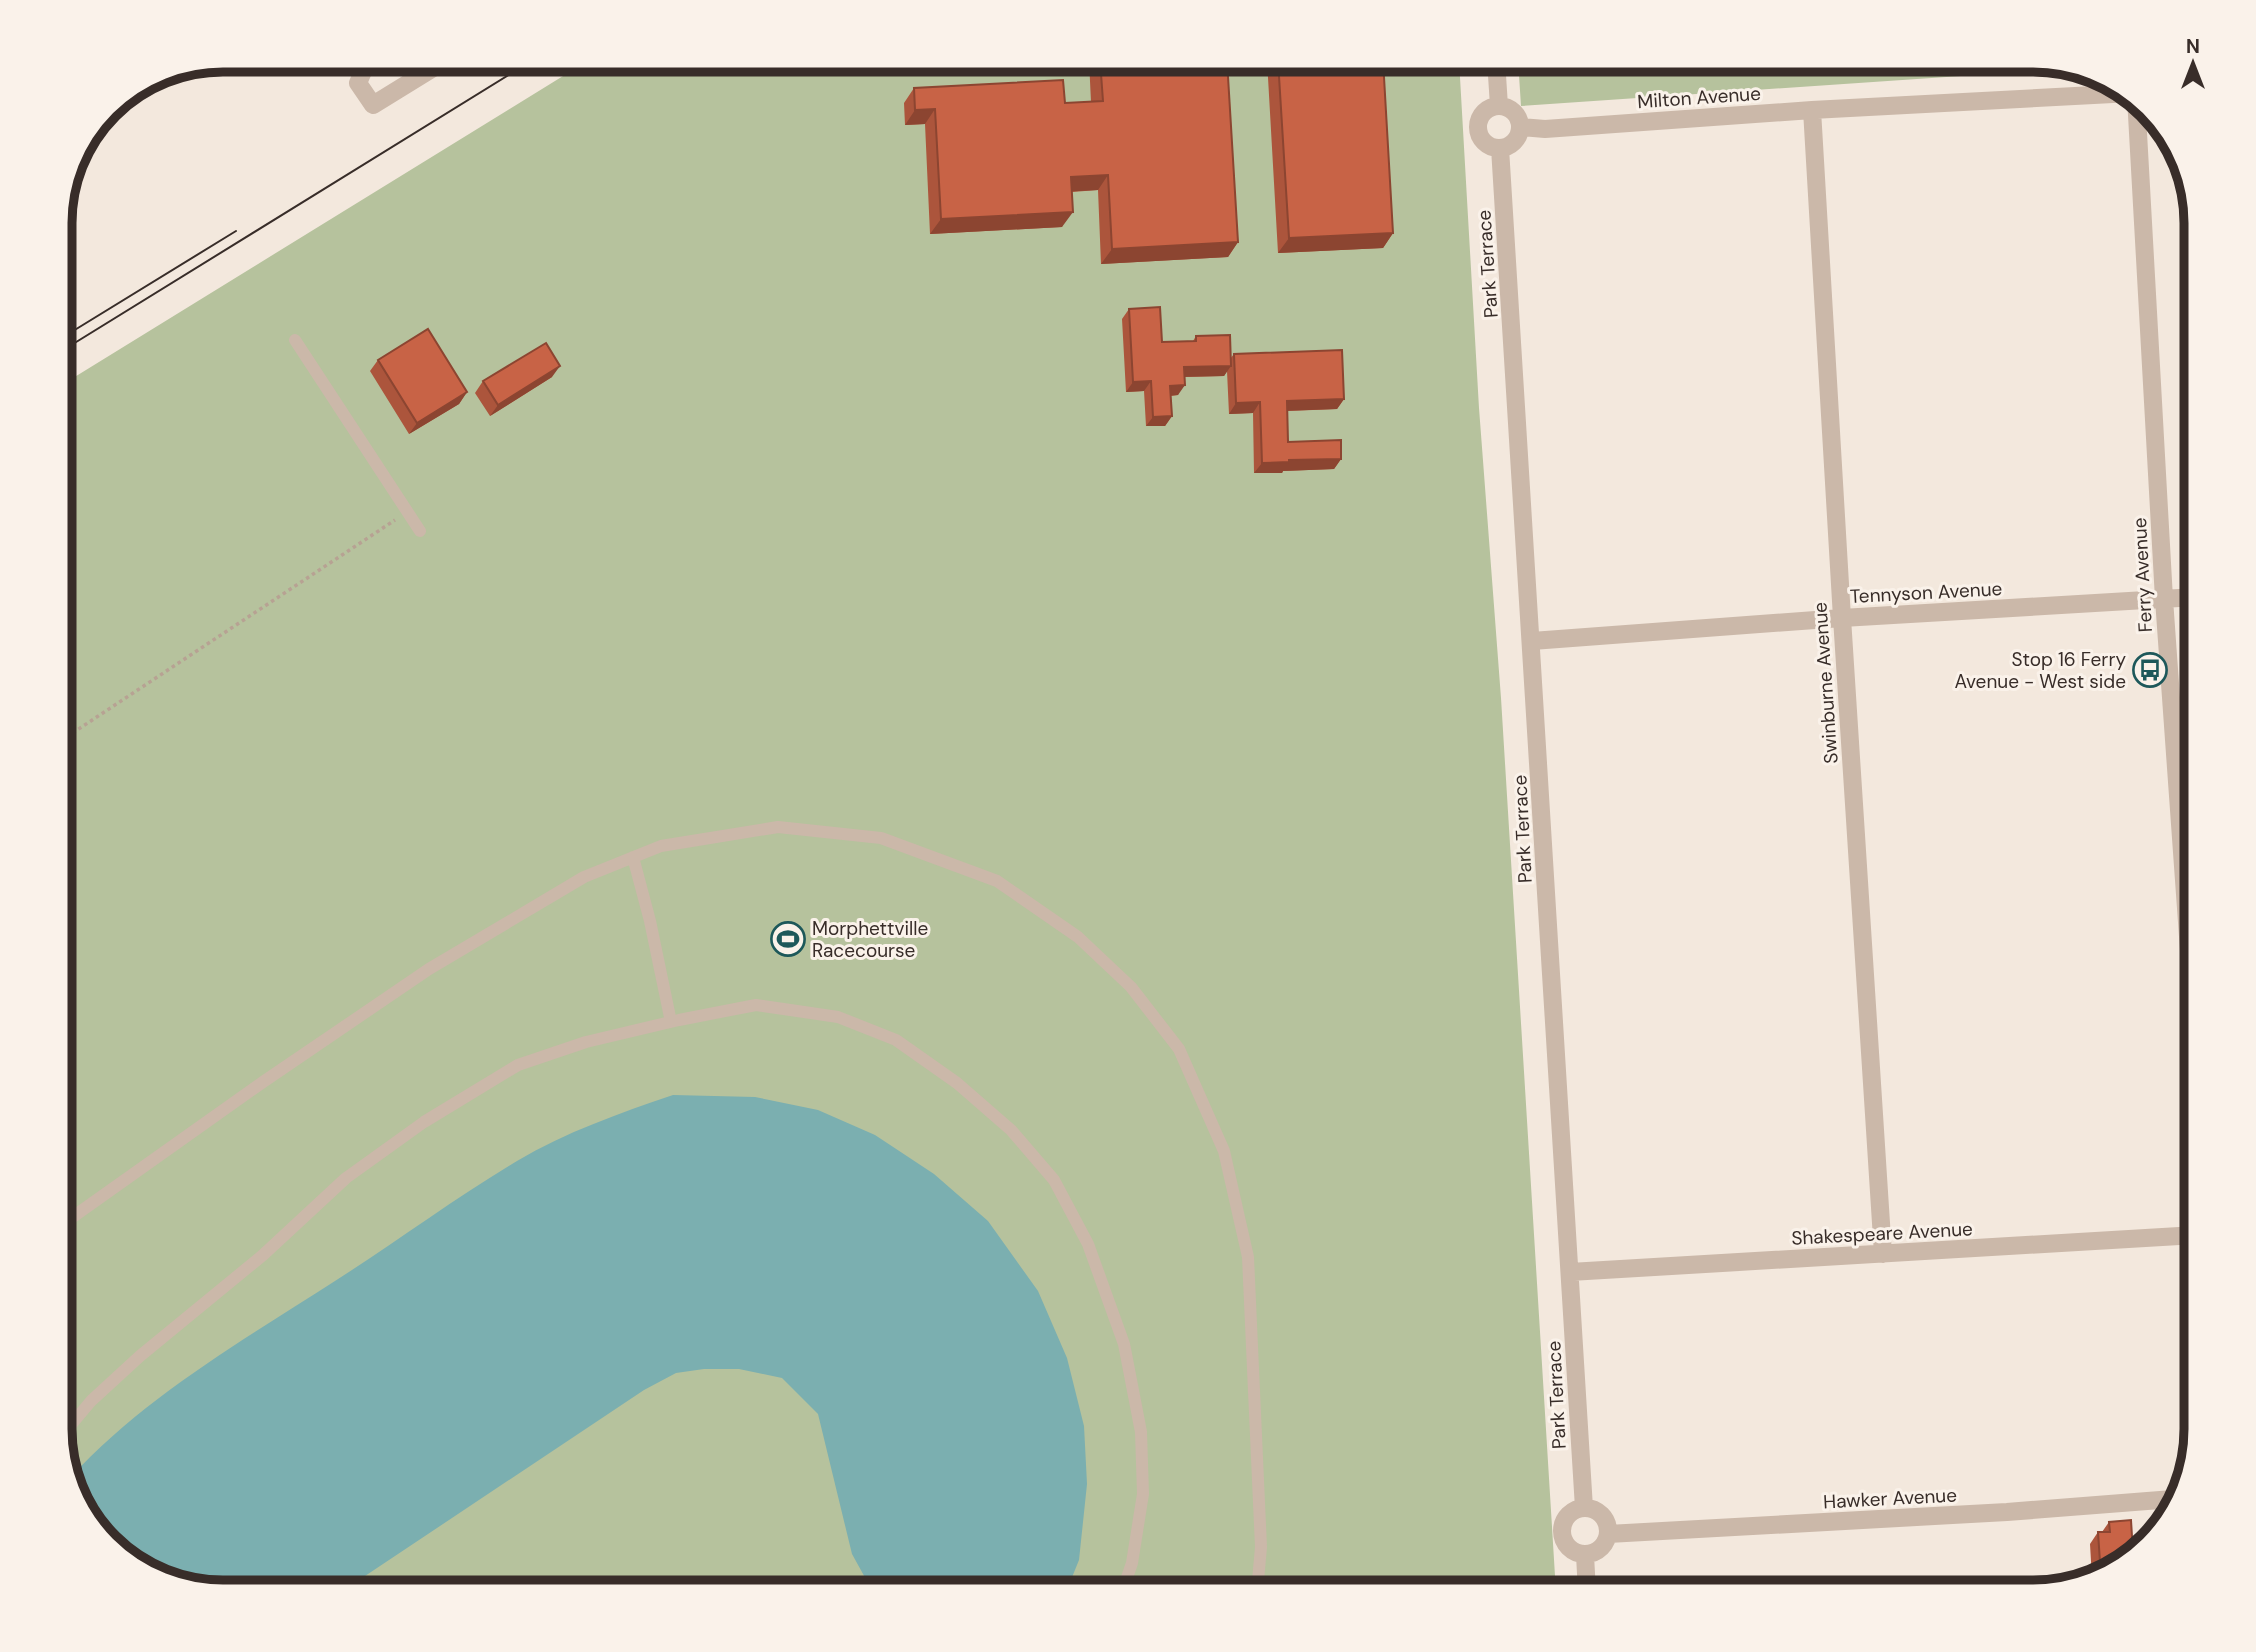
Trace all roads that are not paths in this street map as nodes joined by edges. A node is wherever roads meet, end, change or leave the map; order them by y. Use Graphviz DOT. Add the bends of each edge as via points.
graph roads {
  1 [pos="363,72"];
  2 [pos="427,72"];
  3 [pos="1497,72"];
  4 [pos="2112,94"];
  5 [pos="1499,106"];
  6 [pos="1812,110"];
  7 [pos="2137,113"];
  8 [pos="1521,127"];
  9 [pos="1500,148"];
  10 [pos="295,340"];
  11 [pos="419,531"];
  12 [pos="2184,598"];
  13 [pos="2164,599"];
  14 [pos="1842,618"];
  15 [pos="1532,641"];
  16 [pos="632,857"];
  17 [pos="2184,880"];
  18 [pos="671,1022"];
  19 [pos="72,1217"];
  20 [pos="2184,1236"];
  21 [pos="1883,1254"];
  22 [pos="1570,1272"];
  23 [pos="72,1424"];
  24 [pos="2167,1499"];
  25 [pos="1584,1508"];
  26 [pos="1608,1534"];
  27 [pos="1585,1555"];
  28 [pos="1126,1580"];
  29 [pos="1258,1580"];
  30 [pos="1586,1580"];
  1 -- 2 [label="street" via="358,83 373,105"];
  3 -- 5 [label="street"];
  4 -- 6 [label="street, Milton Avenue"];
  5 -- 8 [label="street" via="1512,109"];
  5 -- 9 [label="street" via="1486,110 1478,126 1487,144"];
  6 -- 8 [label="street, Milton Avenue"];
  6 -- 14 [label="street, Swinburne Avenue"];
  7 -- 13 [label="street, Ferry Avenue"];
  8 -- 9 [label="street" via="1516,141"];
  9 -- 15 [label="street, Park Terrace"];
  10 -- 11 [label="lane"];
  12 -- 13 [label="street, Tennyson Avenue"];
  13 -- 14 [label="street, Tennyson Avenue"];
  13 -- 17 [label="street, Ferry Avenue"];
  14 -- 15 [label="street, Tennyson Avenue"];
  14 -- 21 [label="street, Swinburne Avenue"];
  15 -- 22 [label="street, Park Terrace"];
  16 -- 18 [label="lane"];
  16 -- 19 [label="lane" via="584,877 429,969"];
  16 -- 29 [label="lane" via="661,846 778,827 881,838 998,881 1078,937 1131,987 1179,1049 1224,1151 1248,1257 1261,1547"];
  18 -- 23 [label="lane" via="586,1042 518,1065 424,1122 346,1178 263,1255 140,1356"];
  18 -- 28 [label="lane" via="757,1005 838,1017 897,1040 1011,1130 1054,1180 1088,1244 1124,1344 1141,1432 1143,1494"];
  20 -- 21 [label="street, Shakespeare Avenue"];
  21 -- 22 [label="street, Shakespeare Avenue"];
  22 -- 25 [label="street, Park Terrace"];
  24 -- 26 [label="street, Hawker Avenue"];
  25 -- 26 [label="street" via="1603,1516"];
  25 -- 27 [label="street" via="1570,1513 1562,1532 1569,1548"];
  26 -- 27 [label="street" via="1603,1547"];
  27 -- 30 [label="street"];
}
